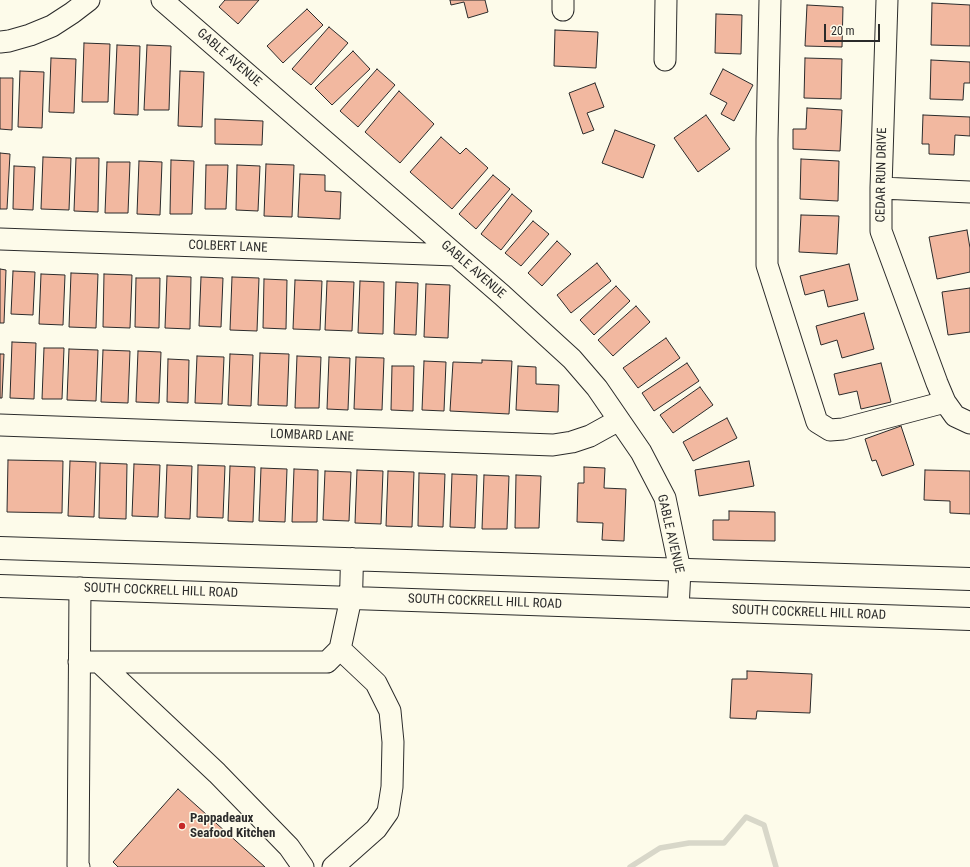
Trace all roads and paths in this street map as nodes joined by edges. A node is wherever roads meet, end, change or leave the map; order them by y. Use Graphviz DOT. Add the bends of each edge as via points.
graph roads {
  1 [pos="89,0"];
  2 [pos="162,0"];
  3 [pos="666,0"];
  4 [pos="770,0"];
  5 [pos="887,0"];
  6 [pos="0,42"];
  7 [pos="666,60"];
  8 [pos="881,188"];
  9 [pos="970,192"];
  10 [pos="0,239"];
  11 [pos="456,255"];
  12 [pos="945,402"];
  13 [pos="619,420"];
  14 [pos="970,423"];
  15 [pos="0,425"];
  16 [pos="0,548"];
  17 [pos="352,560"];
  18 [pos="680,570"];
  19 [pos="970,579"];
  20 [pos="0,586"];
  21 [pos="80,588"];
  22 [pos="350,598"];
  23 [pos="678,609"];
  24 [pos="970,619"];
  25 [pos="340,649"];
  26 [pos="89,662"];
  27 [pos="79,867"];
  28 [pos="303,867"];
  29 [pos="333,867"];
  1 -- 6 [label="street" via="52,26 30,35"];
  2 -- 11 [label="street, GABLE AVENUE"];
  3 -- 7 [label="street"];
  4 -- 12 [label="street" via="767,265 817,422 830,430 843,429"];
  5 -- 8 [label="street, CEDAR RUN DRIVE"];
  8 -- 9 [label="street"];
  8 -- 12 [label="street, CEDAR RUN DRIVE" via="882,231"];
  10 -- 11 [label="street, COLBERT LANE"];
  11 -- 13 [label="street, GABLE AVENUE" via="572,359 597,388"];
  12 -- 14 [label="street, CEDAR RUN DRIVE" via="955,416"];
  13 -- 15 [label="street, LOMBARD LANE" via="590,436 553,445"];
  13 -- 18 [label="street, GABLE AVENUE" via="641,452 665,498"];
  16 -- 17 [label="main road"];
  17 -- 18 [label="main road"];
  17 -- 22 [label="main road"];
  18 -- 19 [label="main road"];
  18 -- 23 [label="street, GABLE AVENUE"];
  20 -- 21 [label="main road, SOUTH COCKRELL HILL ROAD"];
  21 -- 22 [label="main road, SOUTH COCKRELL HILL ROAD"];
  21 -- 26 [label="street"];
  22 -- 23 [label="main road, SOUTH COCKRELL HILL ROAD"];
  22 -- 25 [label="street"];
  23 -- 24 [label="main road, SOUTH COCKRELL HILL ROAD"];
  25 -- 26 [label="street" via="327,662"];
  25 -- 29 [label="street" via="376,683 390,711 393,742 392,787 388,812 376,829"];
  26 -- 27 [label="street"];
  26 -- 28 [label="street" via="217,772 289,847"];
}
